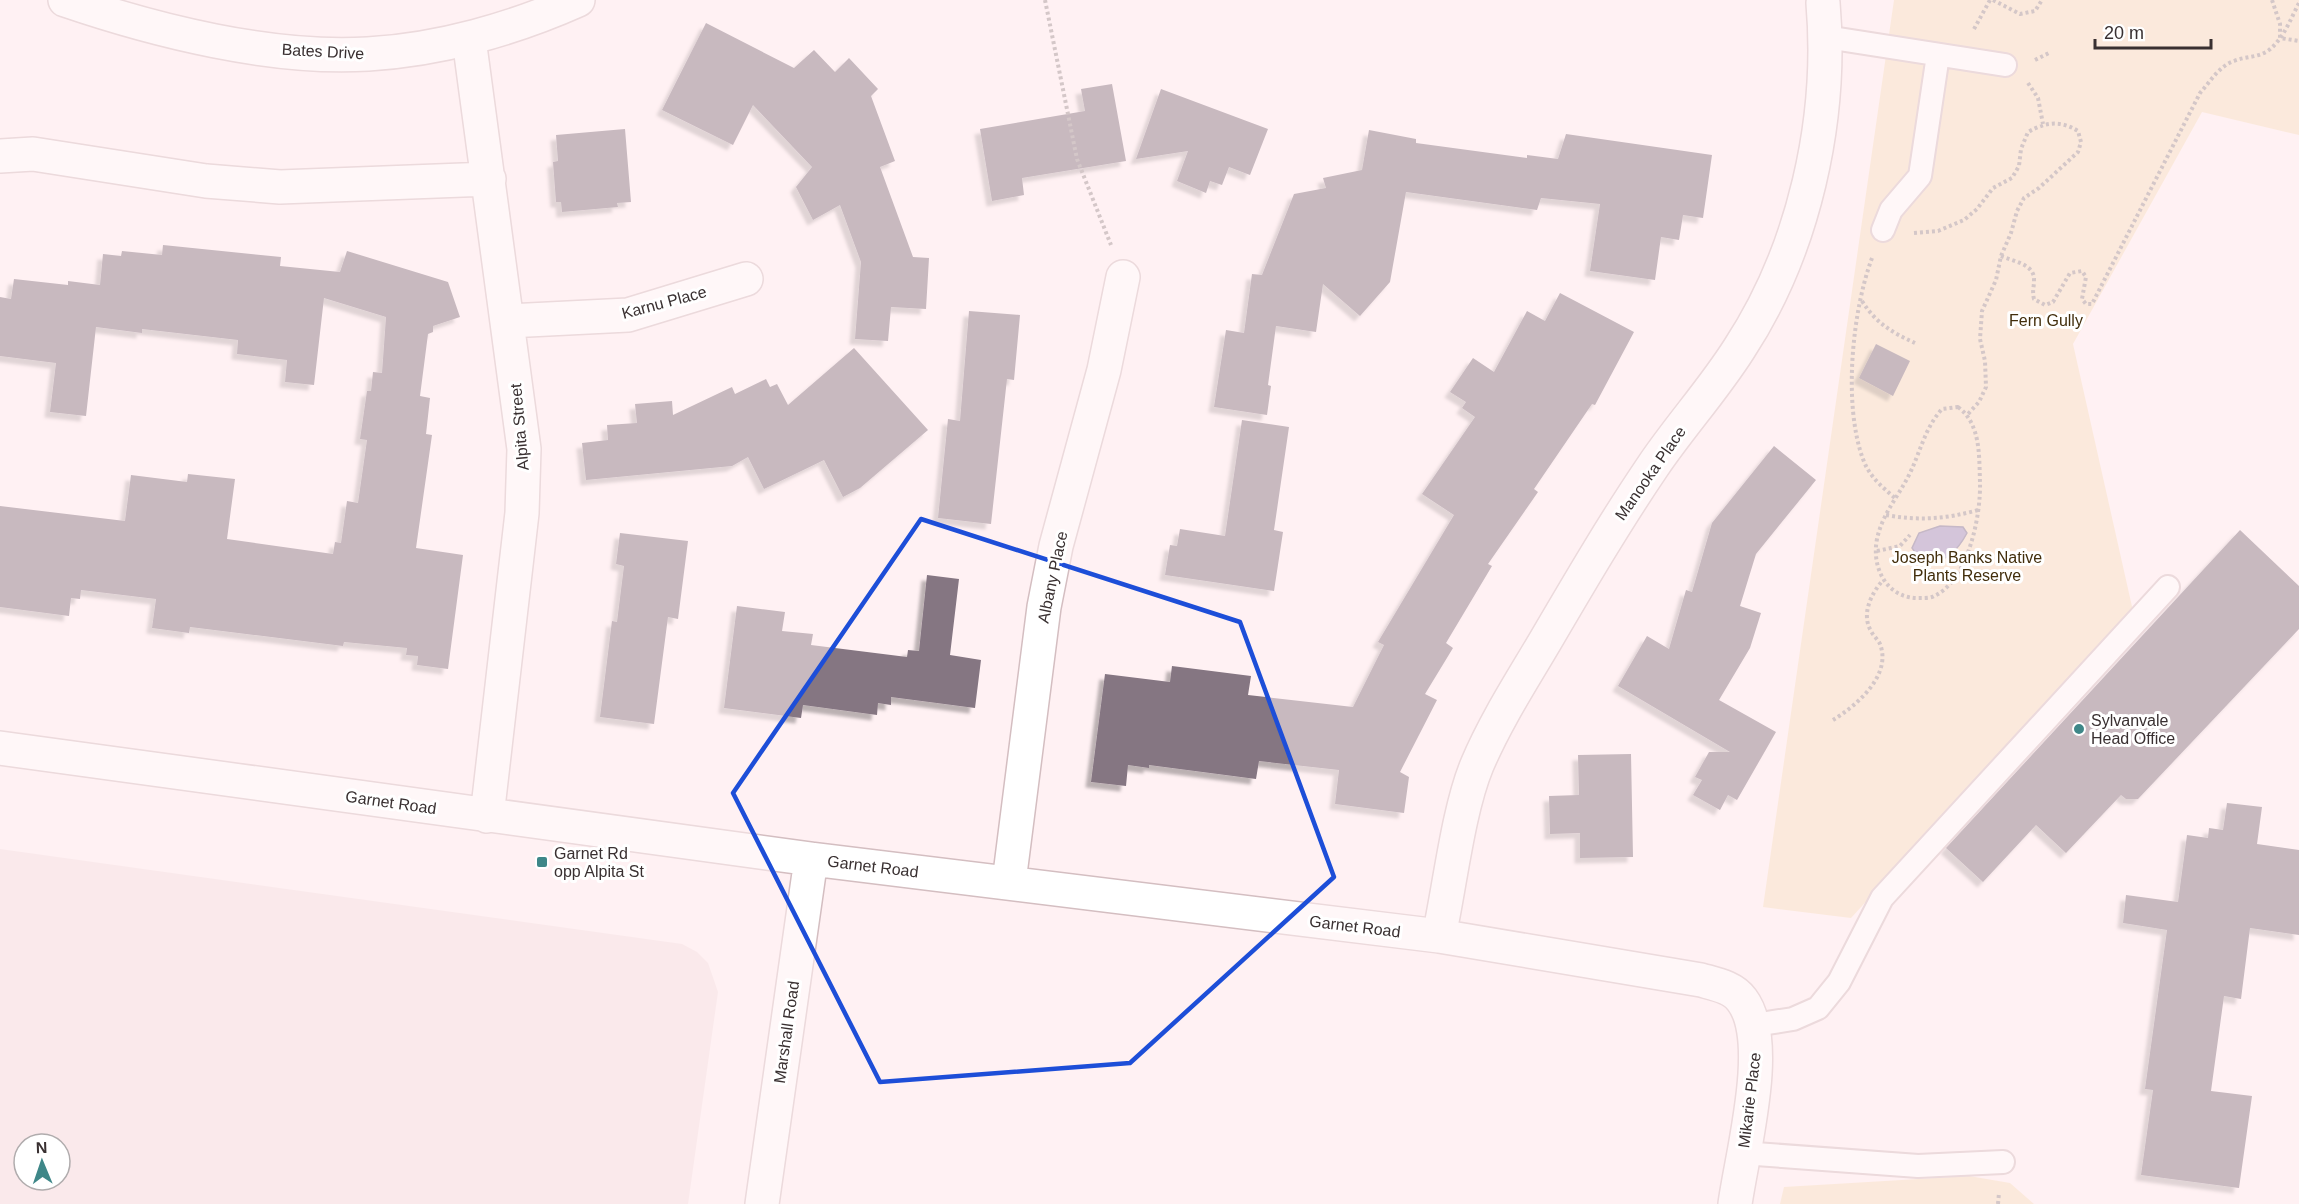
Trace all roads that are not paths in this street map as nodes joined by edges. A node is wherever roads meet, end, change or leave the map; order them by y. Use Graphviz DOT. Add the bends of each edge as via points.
graph roads {
  1 [pos="65,0"];
  2 [pos="578,0"];
  3 [pos="1823,3"];
  4 [pos="1826,37"];
  5 [pos="468,39"];
  6 [pos="1938,56"];
  7 [pos="2005,65"];
  8 [pos="0,156"];
  9 [pos="489,179"];
  10 [pos="1883,230"];
  11 [pos="1123,277"];
  12 [pos="746,279"];
  13 [pos="508,321"];
  14 [pos="2168,588"];
  15 [pos="0,748"];
  16 [pos="487,816"];
  17 [pos="811,859"];
  18 [pos="1009,882"];
  19 [pos="1440,936"];
  20 [pos="1748,1012"];
  21 [pos="1742,1153"];
  22 [pos="2003,1162"];
  23 [pos="762,1204"];
  24 [pos="1735,1204"];
  1 -- 5 [label="street, Bates Drive" via="206,39 303,53 368,54"];
  2 -- 5 [label="street, Bates Drive"];
  3 -- 4 [label="street, Manooka Place"];
  4 -- 6 [label="lane"];
  4 -- 19 [label="street, Manooka Place" via="1825,94 1804,202 1780,274 1739,350 1654,465 1602,545 1495,726 1476,768 1465,809"];
  5 -- 9 [label="street, Alpita Street"];
  6 -- 7 [label="lane"];
  6 -- 10 [label="lane" via="1920,176 1891,210"];
  8 -- 9 [label="street" via="33,154 206,181 280,187"];
  9 -- 13 [label="street, Alpita Street"];
  11 -- 18 [label="street, Albany Place" via="1104,370 1056,546 1044,607"];
  12 -- 13 [label="street, Karnu Place" via="628,315"];
  13 -- 16 [label="street, Alpita Street" via="524,477"];
  14 -- 20 [label="lane" via="1882,898 1839,982 1818,1008 1793,1019"];
  15 -- 16 [label="street, Garnet Road"];
  16 -- 17 [label="street, Garnet Road"];
  17 -- 18 [label="street, Garnet Road"];
  17 -- 23 [label="street, Marshall Road"];
  18 -- 19 [label="street, Garnet Road"];
  19 -- 20 [label="street, Garnet Road" via="1701,980 1725,987"];
  20 -- 21 [label="street, Mikarie Place" via="1756,1071"];
  21 -- 22 [label="lane" via="1918,1166"];
  21 -- 24 [label="street, Mikarie Place"];
}
